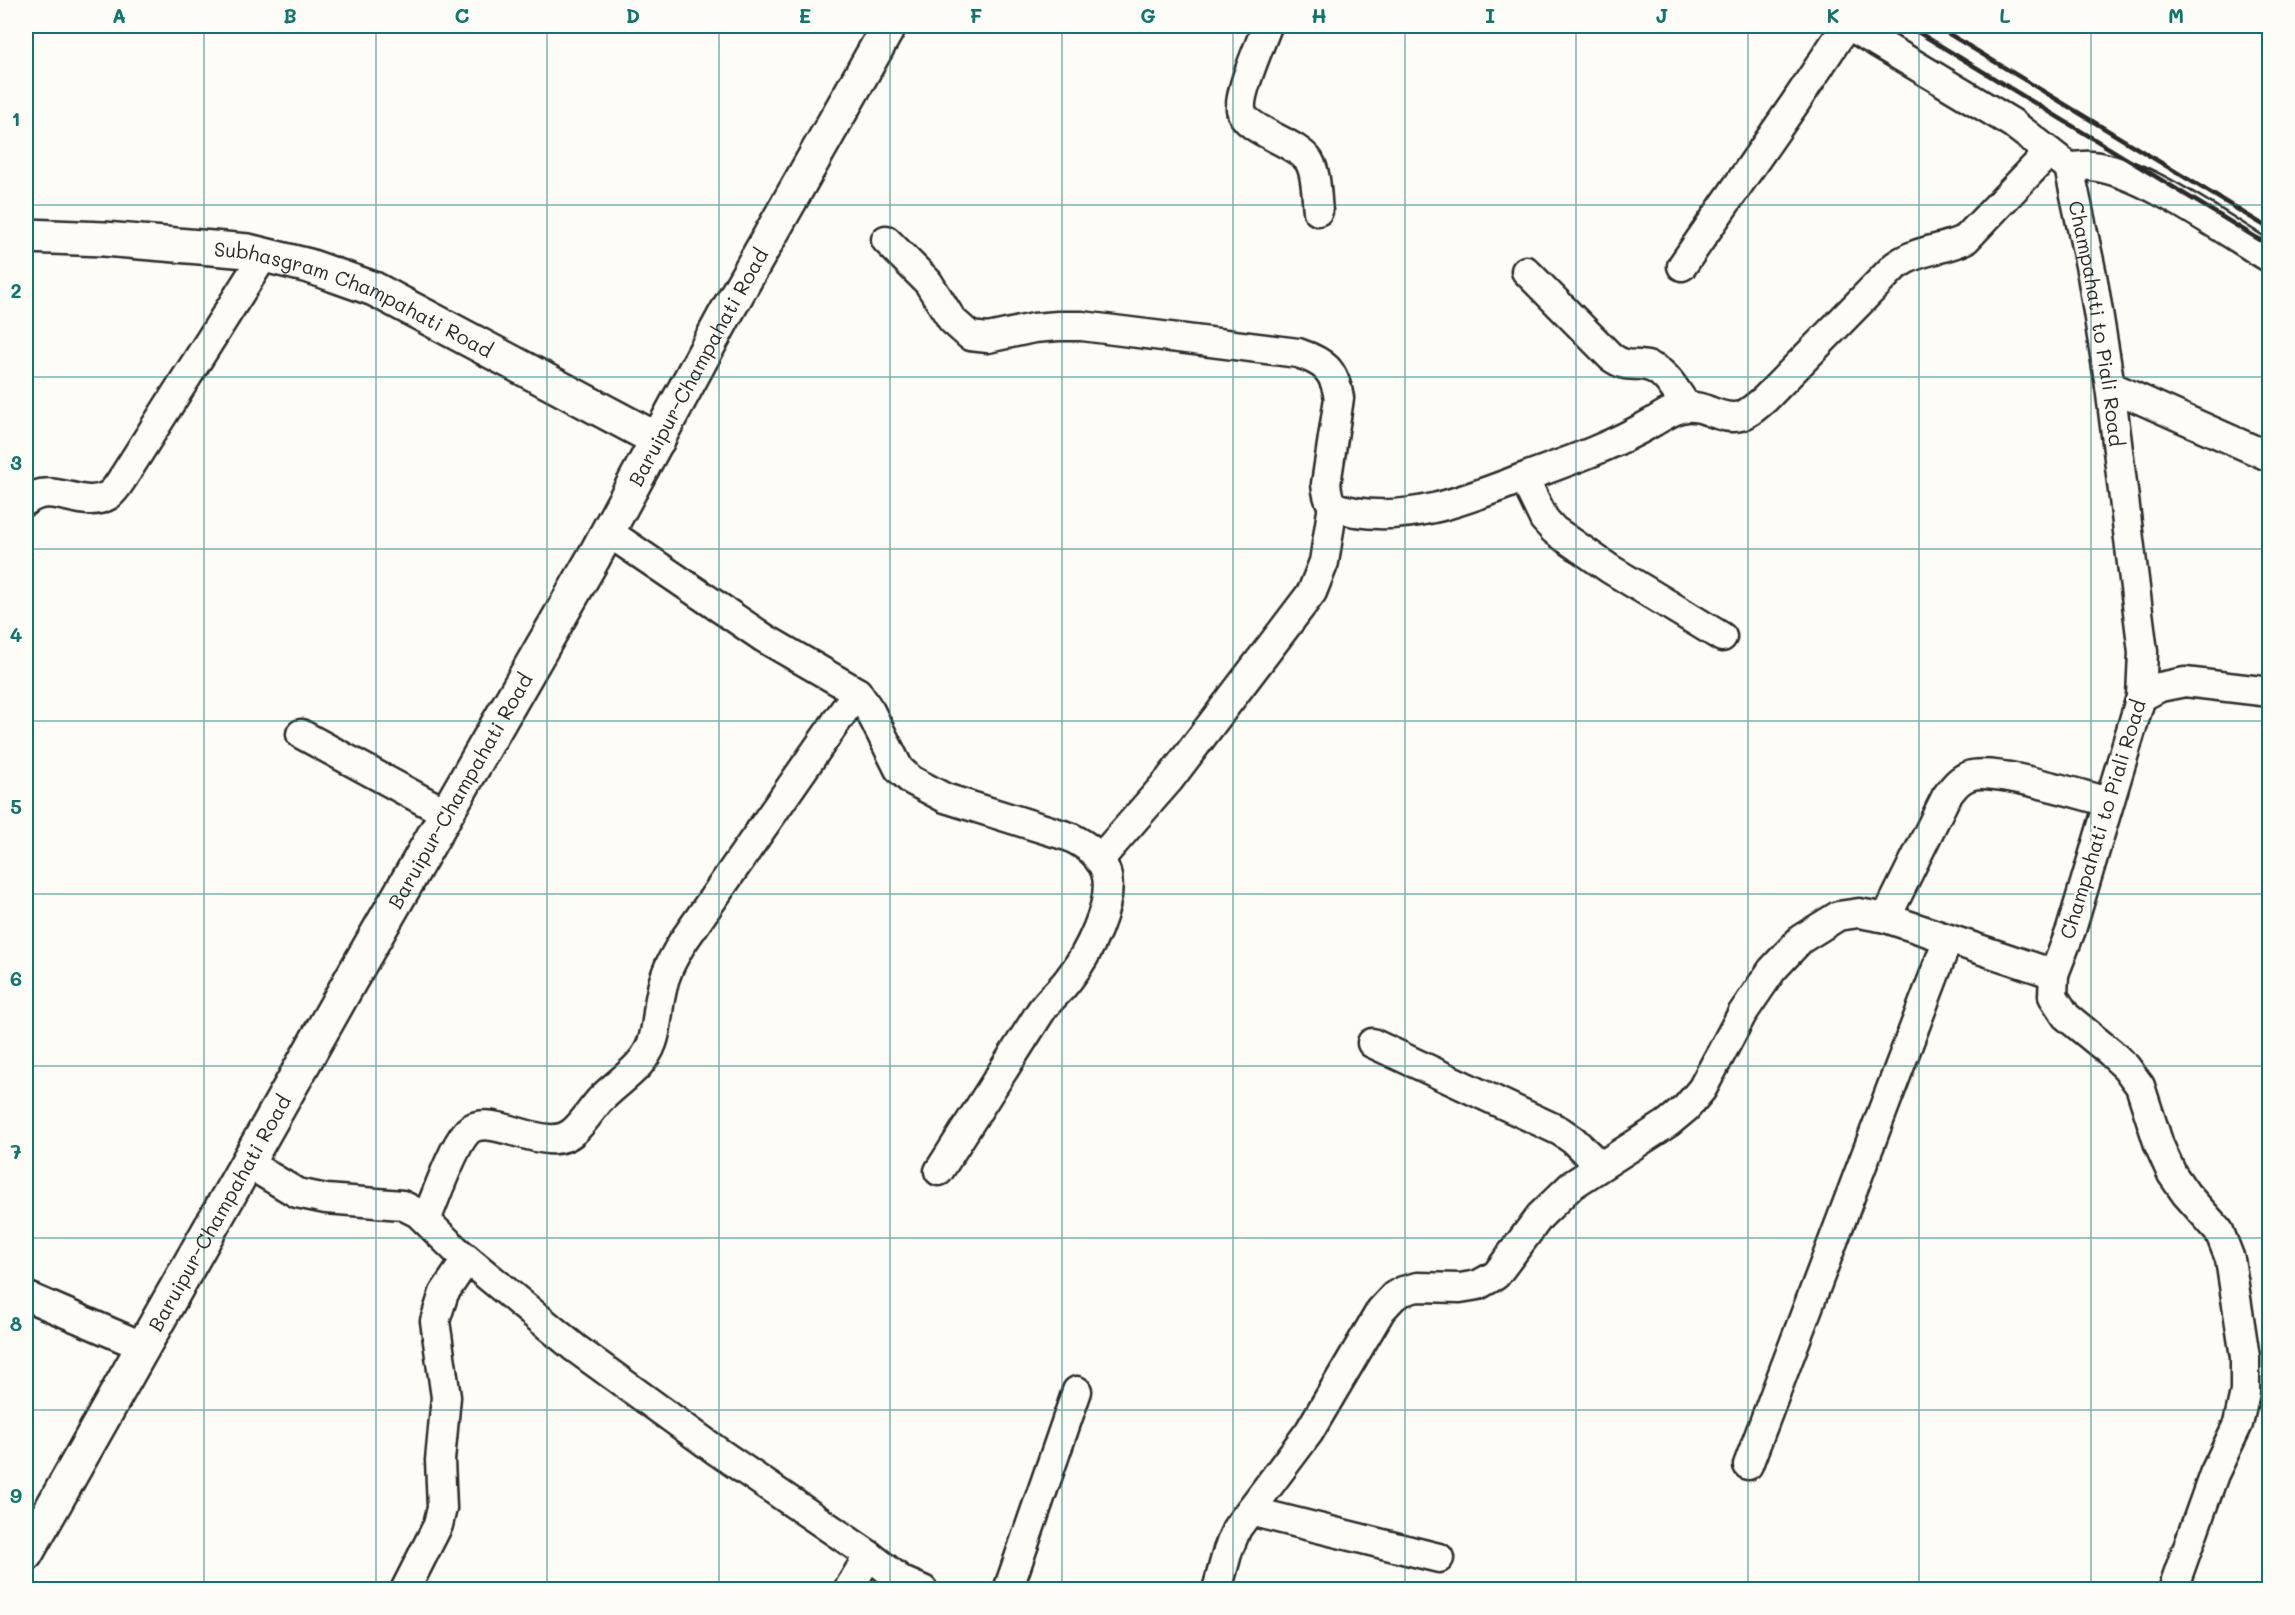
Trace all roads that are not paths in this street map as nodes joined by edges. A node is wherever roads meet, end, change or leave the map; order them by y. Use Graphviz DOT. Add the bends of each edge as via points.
graph roads {
  1 [pos="889,26"];
  2 [pos="1267,26"];
  3 [pos="1848,26"];
  4 [pos="2059,160"];
  5 [pos="1318,211"];
  6 [pos="26,236"];
  7 [pos="886,240"];
  8 [pos="264,255"];
  9 [pos="2270,258"];
  10 [pos="1682,266"];
  11 [pos="1526,271"];
  12 [pos="2110,386"];
  13 [pos="1687,407"];
  14 [pos="658,440"];
  15 [pos="2270,457"];
  16 [pos="1524,478"];
  17 [pos="26,501"];
  18 [pos="1333,505"];
  19 [pos="608,532"];
  20 [pos="1722,637"];
  21 [pos="857,692"];
  22 [pos="2270,692"];
  23 [pos="2141,697"];
  24 [pos="301,734"];
  25 [pos="2109,802"];
  26 [pos="446,813"];
  27 [pos="1099,860"];
  28 [pos="1886,918"];
  29 [pos="1948,939"];
  30 [pos="2054,974"];
  31 [pos="1372,1043"];
  32 [pos="247,1163"];
  33 [pos="1599,1166"];
  34 [pos="939,1171"];
  35 [pos="426,1220"];
  36 [pos="467,1259"];
  37 [pos="26,1296"];
  38 [pos="142,1346"];
  39 [pos="1077,1391"];
  40 [pos="1748,1465"];
  41 [pos="1250,1511"];
  42 [pos="26,1554"];
  43 [pos="869,1556"];
  44 [pos="1439,1558"];
  45 [pos="405,1590"];
  46 [pos="848,1590"];
  47 [pos="923,1590"];
  48 [pos="1008,1590"];
  49 [pos="1217,1590"];
  50 [pos="2176,1590"];
  1 -- 14 [label="main road, Baruipur-Champahati Road"];
  2 -- 5 [label="street" via="1241,111 1247,121 1308,160"];
  3 -- 4 [label="street" via="2012,123"];
  3 -- 10 [label="street"];
  4 -- 9 [label="street" via="2137,180"];
  4 -- 12 [label="street, Champahati to Piali Road" via="2092,275"];
  4 -- 13 [label="street" via="1966,238 1952,246 1921,251 1895,266 1751,411 1738,418 1727,418 1702,408"];
  6 -- 8 [label="main road, Subhasgram Champahati Road" via="168,243"];
  7 -- 18 [label="street" via="928,282 952,320 970,336 988,338 1034,328 1082,326 1298,353 1318,360 1329,371 1339,398 1326,484"];
  8 -- 14 [label="main road, Subhasgram Champahati Road" via="309,266 374,290"];
  8 -- 17 [label="street" via="110,494 97,500 36,493"];
  11 -- 13 [label="street" via="1611,357 1620,364 1657,369"];
  12 -- 15 [label="street"];
  12 -- 23 [label="street, Champahati to Piali Road" via="2143,652"];
  13 -- 16 [label="street" via="1606,448"];
  14 -- 19 [label="main road, Baruipur-Champahati Road"];
  16 -- 18 [label="street" via="1426,511 1368,514"];
  16 -- 20 [label="street" via="1544,519 1554,530"];
  18 -- 27 [label="street" via="1324,562 1312,592 1169,780"];
  19 -- 21 [label="street" via="764,638"];
  19 -- 26 [label="main road, Baruipur-Champahati Road"];
  21 -- 27 [label="street" via="899,769 911,780 945,798 1071,837 1088,846"];
  21 -- 35 [label="street" via="682,943 667,969 653,1041 645,1059 613,1086 574,1132 563,1139 486,1125 466,1132"];
  22 -- 23 [label="street" via="2185,682 2160,687"];
  23 -- 25 [label="street, Champahati to Piali Road"];
  24 -- 26 [label="street"];
  25 -- 28 [label="street" via="1998,774 1971,775 1958,782 1946,797"];
  25 -- 30 [label="street, Champahati to Piali Road"];
  26 -- 32 [label="main road, Baruipur-Champahati Road"];
  27 -- 34 [label="street" via="1106,873 1106,896 1088,952 1049,999"];
  28 -- 29 [label="street"];
  28 -- 33 [label="street" via="1859,913 1838,916 1801,939 1772,970 1742,1014 1702,1089 1686,1108"];
  29 -- 30 [label="street"];
  29 -- 40 [label="street"];
  30 -- 50 [label="street, Champahati to Piali Road" via="2053,996 2066,1016 2126,1067 2140,1086 2172,1174 2219,1231 2230,1259 2245,1357 2245,1392 2238,1424 2214,1474 2176,1580"];
  31 -- 33 [label="street" via="1560,1131"];
  32 -- 35 [label="street" via="297,1192 326,1199 402,1205"];
  32 -- 38 [label="main road, Baruipur-Champahati Road"];
  33 -- 41 [label="street" via="1540,1216 1496,1275 1478,1285 1417,1287 1394,1296 1381,1310 1310,1432"];
  35 -- 36 [label="street"];
  36 -- 43 [label="street" via="575,1348"];
  36 -- 45 [label="street" via="444,1293 435,1321 446,1397 440,1460 442,1508 438,1525"];
  37 -- 38 [label="street"];
  38 -- 42 [label="main road, Baruipur-Champahati Road"];
  39 -- 48 [label="street"];
  41 -- 44 [label="street"];
  41 -- 49 [label="street" via="1237,1528"];
  43 -- 46 [label="street"];
  43 -- 47 [label="street" via="902,1581"];
}
